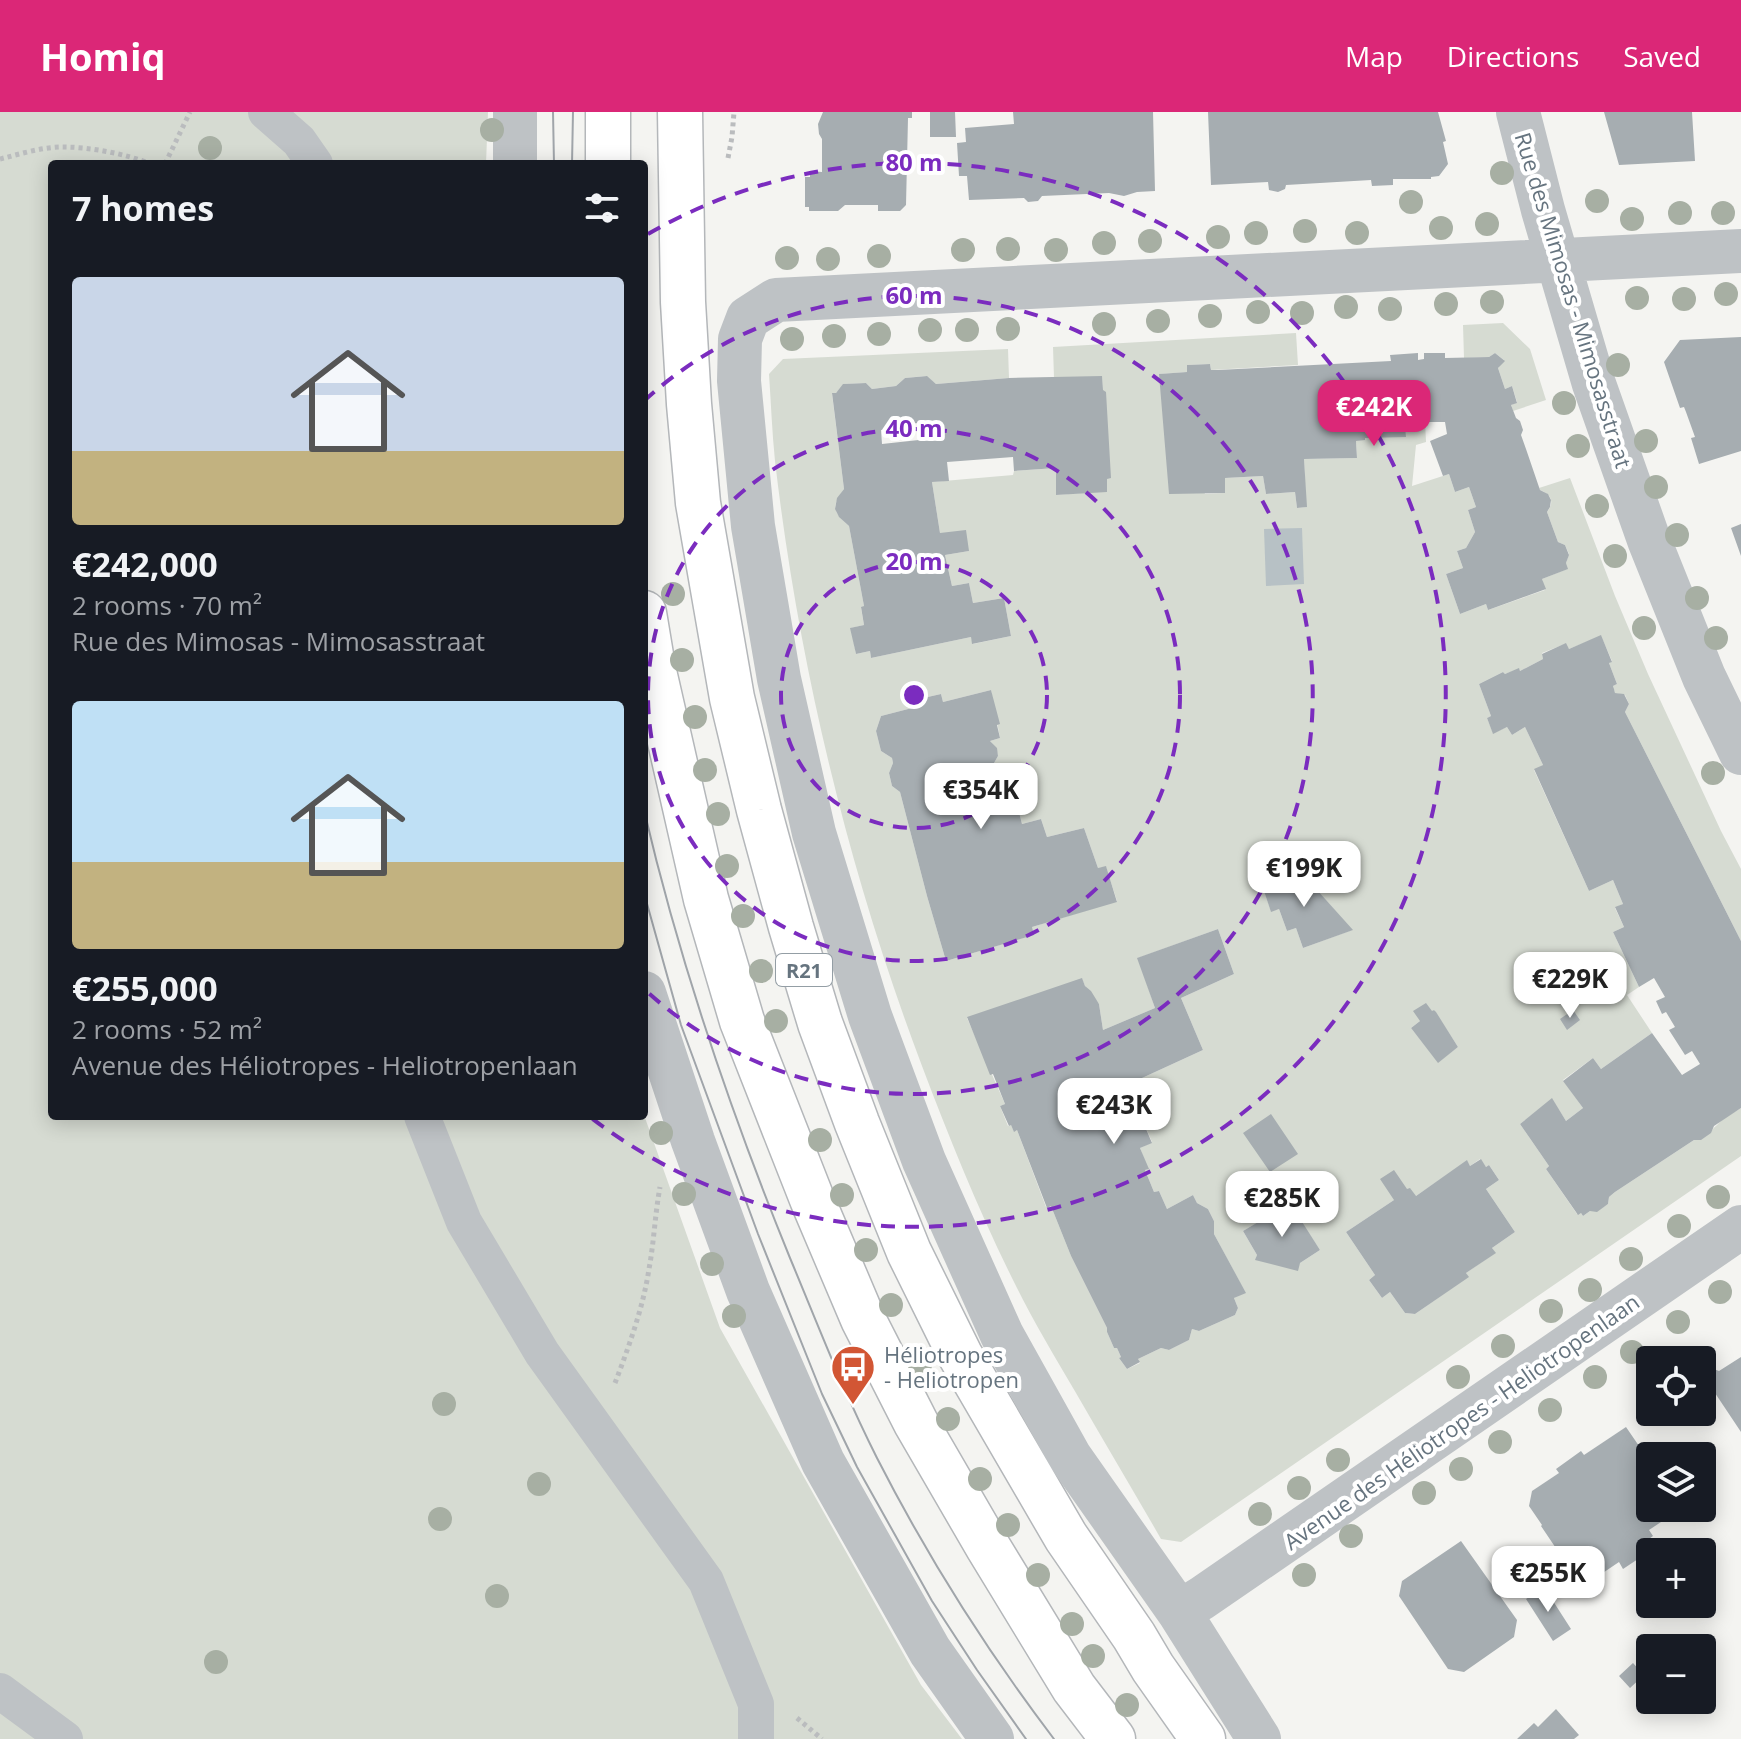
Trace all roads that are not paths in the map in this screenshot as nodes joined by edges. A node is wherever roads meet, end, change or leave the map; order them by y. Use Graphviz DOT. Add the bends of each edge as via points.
graph roads {
  1 [pos="266,112"];
  2 [pos="515,112"];
  3 [pos="608,112"];
  4 [pos="680,112"];
  5 [pos="1518,112"];
  6 [pos="312,160"];
  7 [pos="515,160"];
  8 [pos="608,160"];
  9 [pos="1741,251"];
  10 [pos="1558,261"];
  11 [pos="648,637"];
  12 [pos="1741,753"];
  13 [pos="648,1005"];
  14 [pos="424,1120"];
  15 [pos="1741,1227"];
  16 [pos="1179,1612"];
  17 [pos="0,1691"];
  18 [pos="65,1739"];
  19 [pos="756,1739"];
  20 [pos="992,1739"];
  21 [pos="1113,1739"];
  22 [pos="1203,1739"];
  23 [pos="1259,1739"];
  1 -- 6 [label="street"];
  2 -- 7 [label="street"];
  3 -- 8 [label="main road"];
  4 -- 22 [label="main road, R21" via="683,302 698,503 735,712 820,1023 909,1252 960,1355 1066,1537"];
  5 -- 10 [label="street, Rue des Mimosas - Mimosasstraat"];
  9 -- 10 [label="street"];
  10 -- 12 [label="street, Rue des Mimosas - Mimosasstraat" via="1649,540"];
  10 -- 16 [label="street" via="776,300 748,318 740,339 753,526 779,679 814,833 870,1016 924,1161 1002,1335 1070,1457"];
  11 -- 21 [label="main road" via="706,899 742,1021 812,1199 863,1319 916,1423 1074,1688"];
  13 -- 20 [label="street" via="748,1291 823,1462 930,1651"];
  14 -- 19 [label="street" via="464,1222 542,1353 706,1581 756,1704"];
  15 -- 16 [label="street, Avenue des Héliotropes - Heliotropenlaan"];
  16 -- 23 [label="street"];
  17 -- 18 [label="street"];
}
